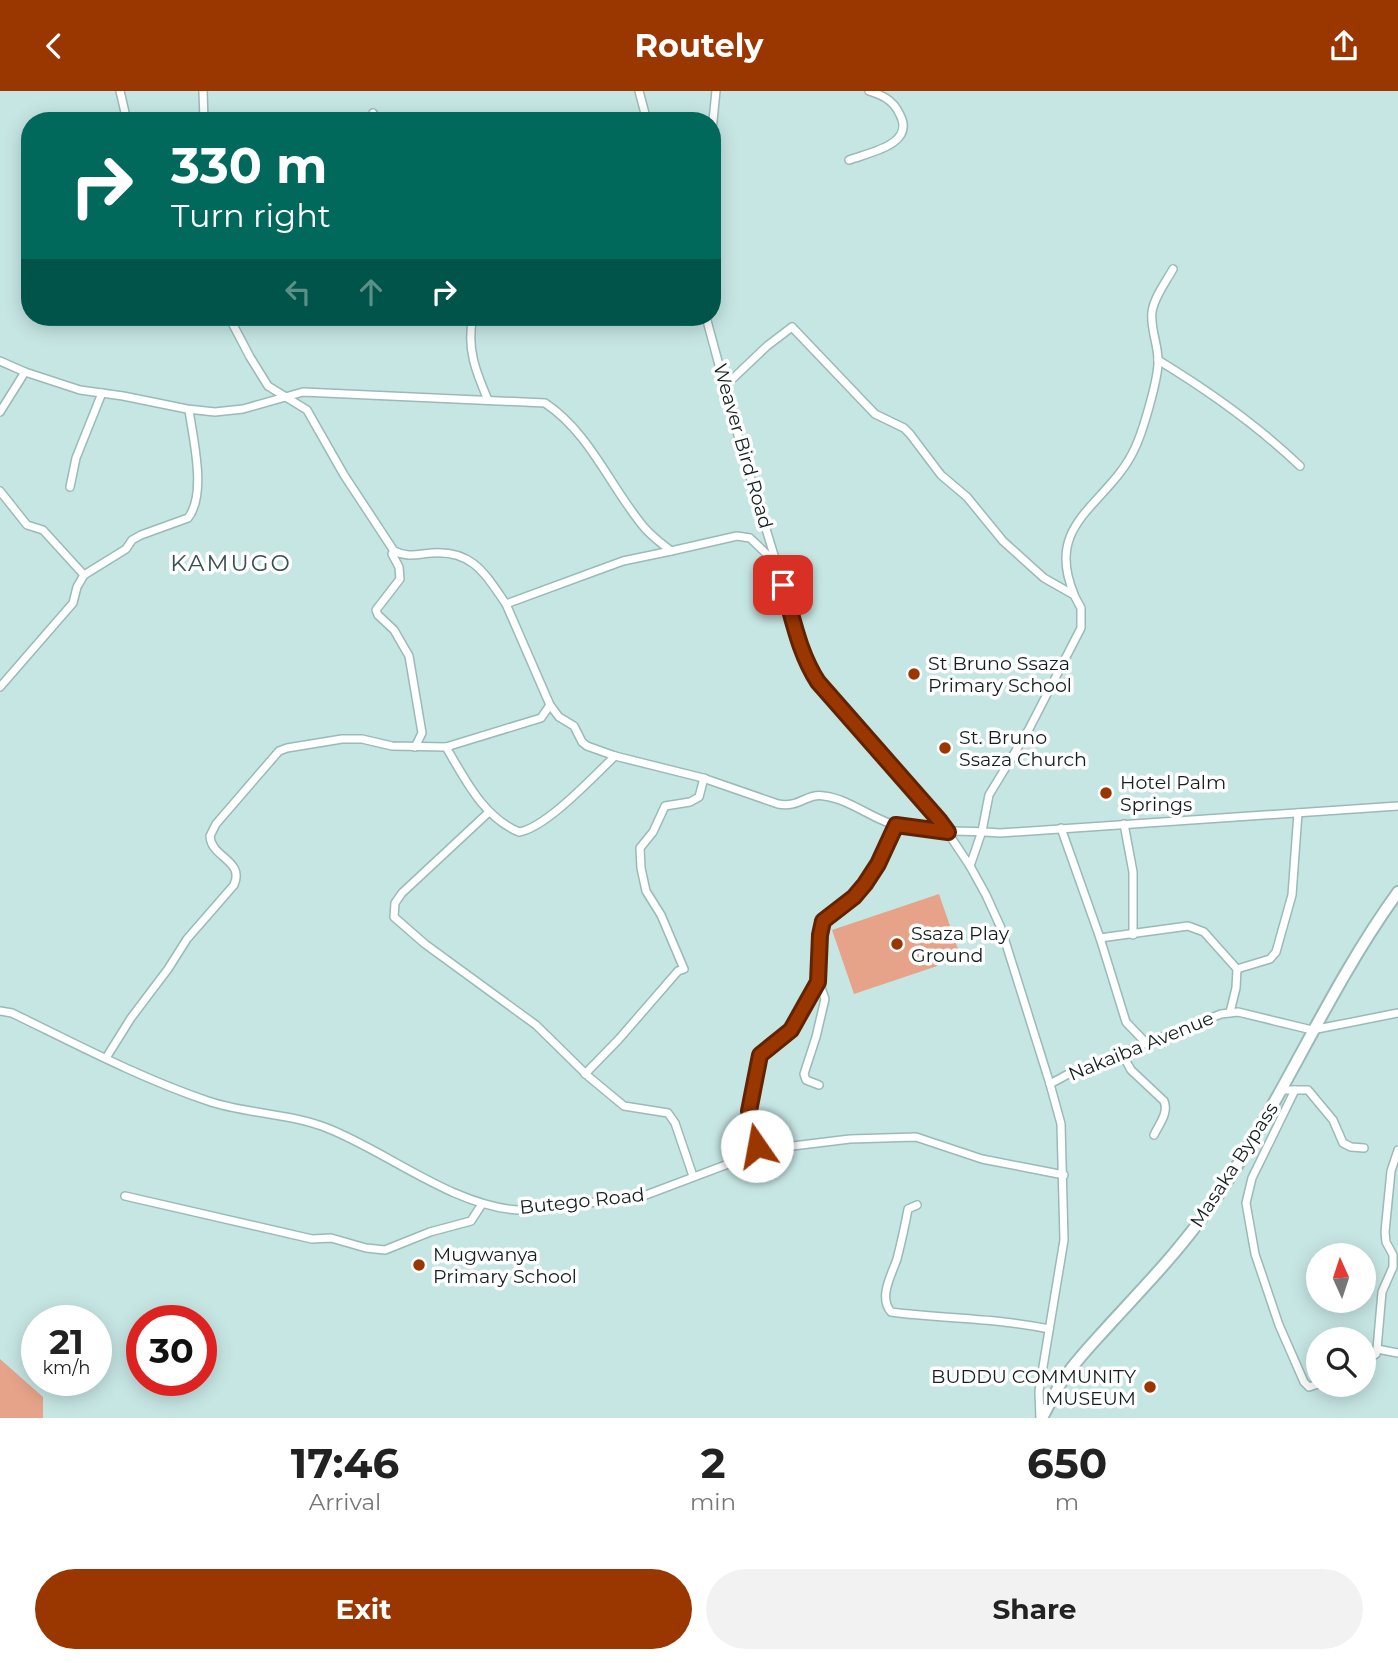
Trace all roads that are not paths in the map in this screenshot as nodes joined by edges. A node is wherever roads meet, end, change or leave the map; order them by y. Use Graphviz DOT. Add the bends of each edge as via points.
graph roads {
  1 [pos="120,91"];
  2 [pos="203,91"];
  3 [pos="639,91"];
  4 [pos="716,91"];
  5 [pos="869,91"];
  6 [pos="125,112"];
  7 [pos="204,112"];
  8 [pos="645,112"];
  9 [pos="714,112"];
  10 [pos="849,160"];
  11 [pos="1173,269"];
  12 [pos="234,326"];
  13 [pos="472,326"];
  14 [pos="708,326"];
  15 [pos="1158,360"];
  16 [pos="0,361"];
  17 [pos="25,372"];
  18 [pos="725,386"];
  19 [pos="102,393"];
  20 [pos="283,397"];
  21 [pos="488,400"];
  22 [pos="189,410"];
  23 [pos="0,412"];
  24 [pos="1300,466"];
  25 [pos="70,487"];
  26 [pos="0,491"];
  27 [pos="394,551"];
  28 [pos="671,551"];
  29 [pos="777,564"];
  30 [pos="84,575"];
  31 [pos="1074,595"];
  32 [pos="506,604"];
  33 [pos="0,687"];
  34 [pos="550,705"];
  35 [pos="559,717"];
  36 [pos="541,718"];
  37 [pos="422,733"];
  38 [pos="415,747"];
  39 [pos="433,747"];
  40 [pos="446,747"];
  41 [pos="615,756"];
  42 [pos="704,778"];
  43 [pos="1398,806"];
  44 [pos="489,812"];
  45 [pos="1298,813"];
  46 [pos="1124,824"];
  47 [pos="896,825"];
  48 [pos="1061,828"];
  49 [pos="982,831"];
  50 [pos="948,832"];
  51 [pos="970,866"];
  52 [pos="1398,892"];
  53 [pos="1133,935"];
  54 [pos="1100,939"];
  55 [pos="1237,969"];
  56 [pos="818,982"];
  57 [pos="0,1011"];
  58 [pos="1230,1012"];
  59 [pos="1398,1013"];
  60 [pos="1312,1030"];
  61 [pos="1146,1043"];
  62 [pos="1121,1052"];
  63 [pos="106,1058"];
  64 [pos="585,1074"];
  65 [pos="1050,1084"];
  66 [pos="819,1085"];
  67 [pos="1282,1090"];
  68 [pos="1295,1090"];
  69 [pos="1154,1135"];
  70 [pos="1364,1148"];
  71 [pos="1398,1150"];
  72 [pos="749,1155"];
  73 [pos="1064,1175"];
  74 [pos="693,1177"];
  75 [pos="125,1196"];
  76 [pos="482,1204"];
  77 [pos="917,1205"];
  78 [pos="1049,1329"];
  79 [pos="1377,1349"];
  80 [pos="1398,1353"];
  81 [pos="1376,1355"];
  82 [pos="1306,1384"];
  83 [pos="1041,1418"];
  1 -- 6 [label="street"];
  2 -- 7 [label="street"];
  3 -- 8 [label="street"];
  4 -- 9 [label="street"];
  5 -- 10 [label="street" via="891,102 905,131 892,144"];
  11 -- 15 [label="street" via="1152,314"];
  12 -- 20 [label="street" via="261,376"];
  13 -- 21 [label="street" via="470,346"];
  14 -- 18 [label="street, Weaver Bird Road"];
  15 -- 24 [label="street" via="1206,389"];
  15 -- 31 [label="street" via="1136,446 1117,478 1069,535 1065,565"];
  16 -- 17 [label="street"];
  17 -- 19 [label="street"];
  17 -- 23 [label="street"];
  18 -- 29 [label="street, Weaver Bird Road"];
  18 -- 31 [label="street" via="792,327 875,414 904,428 1003,541 1044,578"];
  19 -- 22 [label="street"];
  19 -- 25 [label="street" via="76,458"];
  20 -- 21 [label="street" via="303,392"];
  20 -- 22 [label="street" via="243,409"];
  20 -- 27 [label="street" via="307,410"];
  21 -- 28 [label="street" via="545,403 558,412 642,525"];
  22 -- 30 [label="street" via="197,491 193,512 132,540 126,549"];
  26 -- 30 [label="street" via="27,526 43,530"];
  27 -- 32 [label="street" via="406,556 462,556 477,564"];
  27 -- 37 [label="street" via="400,579 376,610 407,650"];
  28 -- 29 [label="street" via="737,536 750,538"];
  28 -- 32 [label="street" via="623,561"];
  29 -- 50 [label="street, Weaver Bird Road" via="808,667"];
  30 -- 33 [label="street" via="73,603"];
  31 -- 49 [label="street" via="1081,608 1081,628 989,795"];
  32 -- 34 [label="street"];
  34 -- 35 [label="street"];
  34 -- 36 [label="street"];
  35 -- 36 [label="street"];
  35 -- 41 [label="street" via="574,726 582,742"];
  36 -- 40 [label="street"];
  37 -- 38 [label="street"];
  37 -- 39 [label="street"];
  38 -- 39 [label="street"];
  38 -- 63 [label="street" via="342,739 287,748 272,757 210,836 213,848 236,869 234,884 187,939"];
  39 -- 40 [label="street"];
  40 -- 44 [label="street"];
  41 -- 42 [label="street"];
  41 -- 44 [label="street" via="528,830 512,829"];
  42 -- 47 [label="street" via="790,806 827,796"];
  42 -- 64 [label="street" via="699,797 665,806 640,848 646,891 684,969"];
  43 -- 45 [label="street"];
  44 -- 64 [label="street" via="402,893 395,902 394,917 536,1025"];
  45 -- 46 [label="street"];
  45 -- 55 [label="street" via="1292,895 1276,952 1270,959"];
  46 -- 48 [label="street"];
  46 -- 53 [label="street" via="1133,872"];
  47 -- 50 [label="street"];
  47 -- 56 [label="street" via="865,884 823,921"];
  48 -- 49 [label="street"];
  48 -- 54 [label="street"];
  49 -- 50 [label="street"];
  49 -- 51 [label="street"];
  50 -- 51 [label="street, Weaver Bird Road"];
  51 -- 65 [label="street, Weaver Bird Road" via="1001,928"];
  52 -- 60 [label="highway, Masaka Bypass"];
  53 -- 54 [label="street"];
  53 -- 55 [label="street" via="1196,928"];
  54 -- 61 [label="street" via="1126,1022"];
  55 -- 58 [label="street"];
  56 -- 66 [label="street" via="825,999 804,1074 806,1080"];
  56 -- 72 [label="street" via="791,1030 757,1062 749,1111 759,1131 757,1146"];
  57 -- 63 [label="street, Butego Road"];
  58 -- 60 [label="street, Nakaiba Avenue"];
  58 -- 61 [label="street, Nakaiba Avenue"];
  59 -- 60 [label="street, Nakaiba Avenue"];
  60 -- 67 [label="highway, Masaka Bypass"];
  61 -- 62 [label="street, Nakaiba Avenue"];
  62 -- 65 [label="street, Nakaiba Avenue"];
  62 -- 69 [label="street" via="1131,1070 1164,1101 1166,1112"];
  63 -- 76 [label="street, Butego Road" via="210,1101 331,1129"];
  64 -- 74 [label="street" via="624,1106 668,1113"];
  65 -- 73 [label="street, Weaver Bird Road" via="1059,1114"];
  67 -- 68 [label="street"];
  67 -- 83 [label="highway, Masaka Bypass" via="1204,1215 1081,1357"];
  68 -- 70 [label="street" via="1308,1090 1315,1096 1346,1146"];
  68 -- 82 [label="street" via="1252,1178 1246,1203 1255,1254 1279,1325"];
  71 -- 79 [label="street" via="1391,1171 1385,1233 1393,1267 1382,1292"];
  72 -- 73 [label="street, Butego Road" via="850,1139 916,1137 982,1159"];
  72 -- 74 [label="street, Butego Road"];
  73 -- 78 [label="street, Weaver Bird Road" via="1063,1251"];
  74 -- 76 [label="street, Butego Road" via="638,1198 517,1210"];
  75 -- 76 [label="street" via="376,1250 464,1224"];
  77 -- 78 [label="street" via="908,1209 888,1278 886,1300 891,1312 1008,1321"];
  78 -- 83 [label="street, Weaver Bird Road" via="1039,1391"];
  79 -- 80 [label="street"];
  79 -- 81 [label="street"];
}
